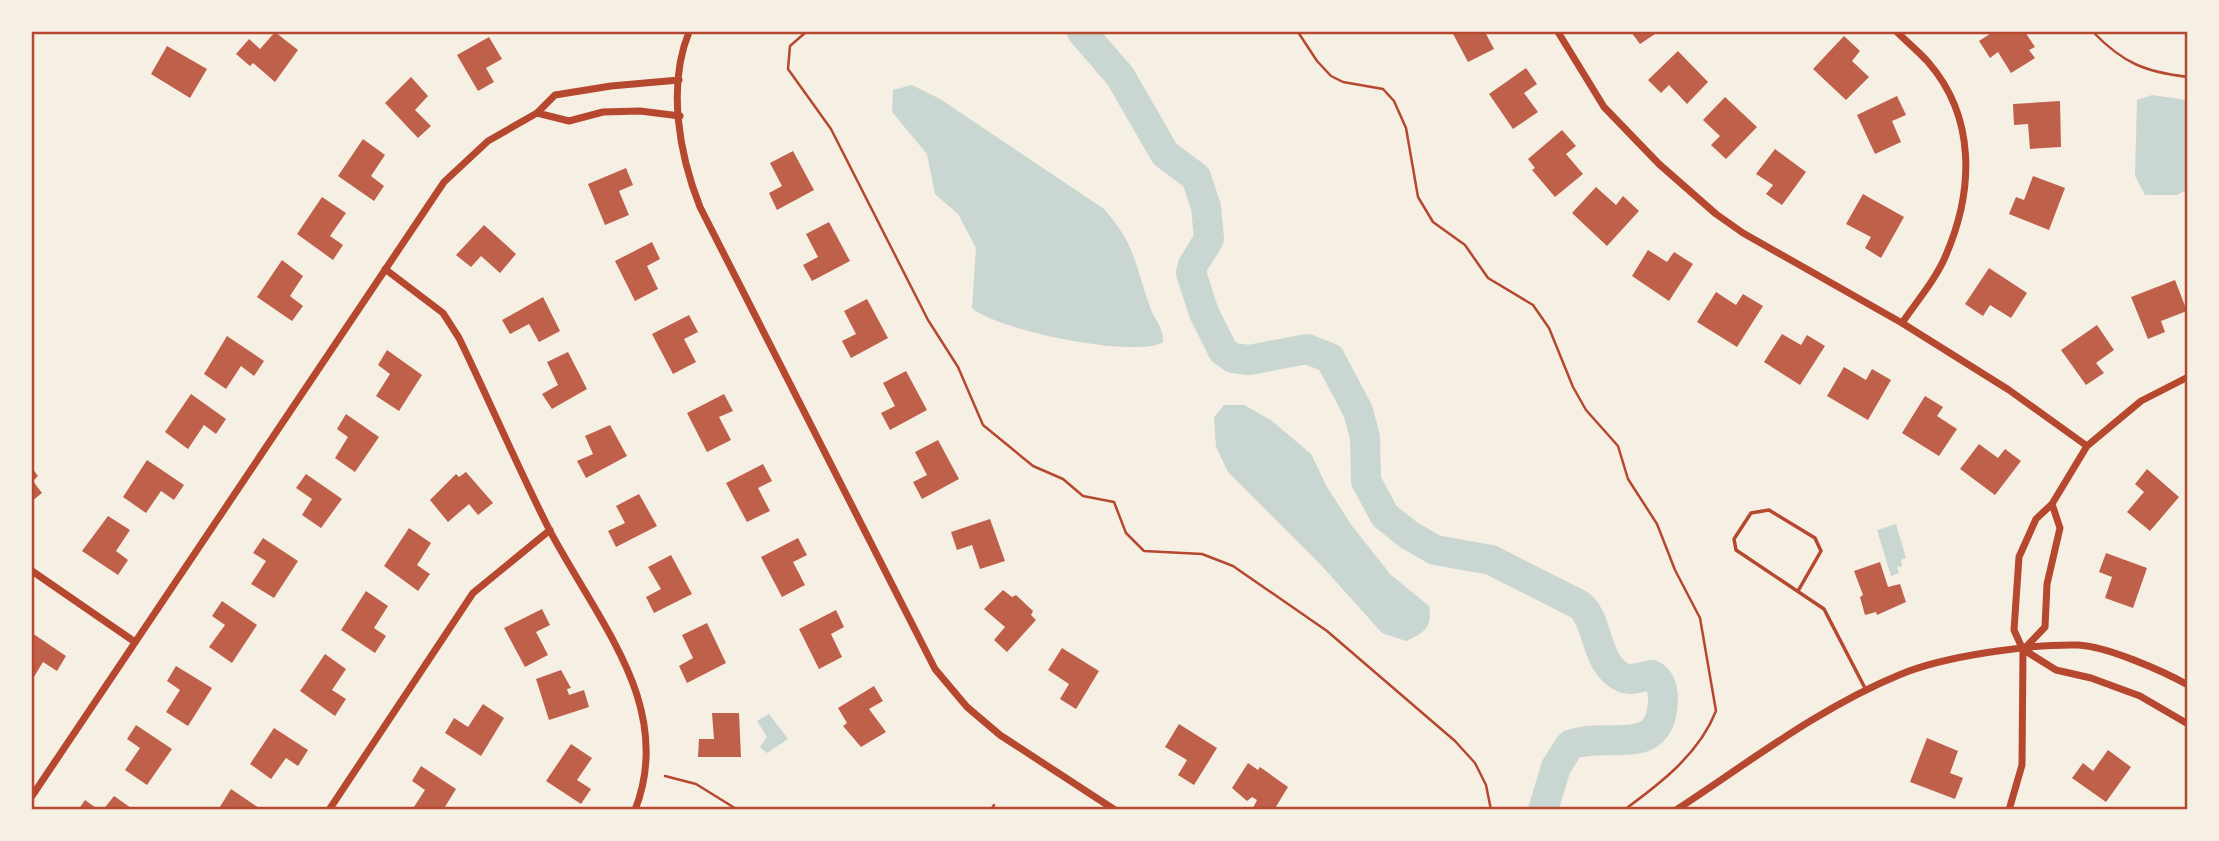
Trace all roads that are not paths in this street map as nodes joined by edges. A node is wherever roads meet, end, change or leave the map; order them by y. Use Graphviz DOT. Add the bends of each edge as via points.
graph roads {
  1 [pos="689,32"];
  2 [pos="1559,32"];
  3 [pos="1897,32"];
  4 [pos="680,80"];
  5 [pos="537,113"];
  6 [pos="680,116"];
  7 [pos="385,269"];
  8 [pos="1902,323"];
  9 [pos="2188,377"];
  10 [pos="2087,446"];
  11 [pos="2052,504"];
  12 [pos="550,530"];
  13 [pos="32,571"];
  14 [pos="1798,591"];
  15 [pos="135,642"];
  16 [pos="2023,650"];
  17 [pos="2188,685"];
  18 [pos="1867,692"];
  19 [pos="2188,724"];
  20 [pos="32,796"];
  21 [pos="329,810"];
  22 [pos="635,810"];
  23 [pos="1115,810"];
  24 [pos="1676,810"];
  25 [pos="2009,810"];
  1 -- 4 [label="street"];
  2 -- 8 [label="street" via="1604,107 1689,192 1743,233"];
  3 -- 8 [label="street" via="1944,85 1963,130 1967,160 1964,197 1946,256"];
  4 -- 5 [label="street" via="555,95"];
  4 -- 6 [label="street"];
  5 -- 6 [label="street" via="569,121 603,112"];
  5 -- 7 [label="street" via="488,141 444,182"];
  6 -- 23 [label="street" via="680,142 700,207 935,669 967,707 1000,735"];
  7 -- 12 [label="street" via="443,313 454,330"];
  7 -- 15 [label="street"];
  8 -- 10 [label="street"];
  9 -- 10 [label="street" via="2141,401"];
  10 -- 11 [label="street"];
  11 -- 16 [label="street" via="2060,528 2047,584 2045,627"];
  11 -- 16 [label="street" via="2036,519 2019,557 2014,630"];
  12 -- 21 [label="street" via="473,593"];
  12 -- 22 [label="street" via="637,694 646,735 646,777"];
  13 -- 15 [label="street"];
  14 -- 14 [label="lane" via="1737,550 1734,539 1751,513 1769,510 1815,538 1821,551"];
  14 -- 18 [label="lane" via="1824,609"];
  15 -- 20 [label="street"];
  16 -- 17 [label="street" via="2080,645 2129,659"];
  16 -- 18 [label="street" via="1900,674"];
  16 -- 19 [label="street" via="2056,670 2091,677 2140,696"];
  16 -- 25 [label="street" via="2022,765"];
  18 -- 24 [label="street" via="1774,744"];
}
